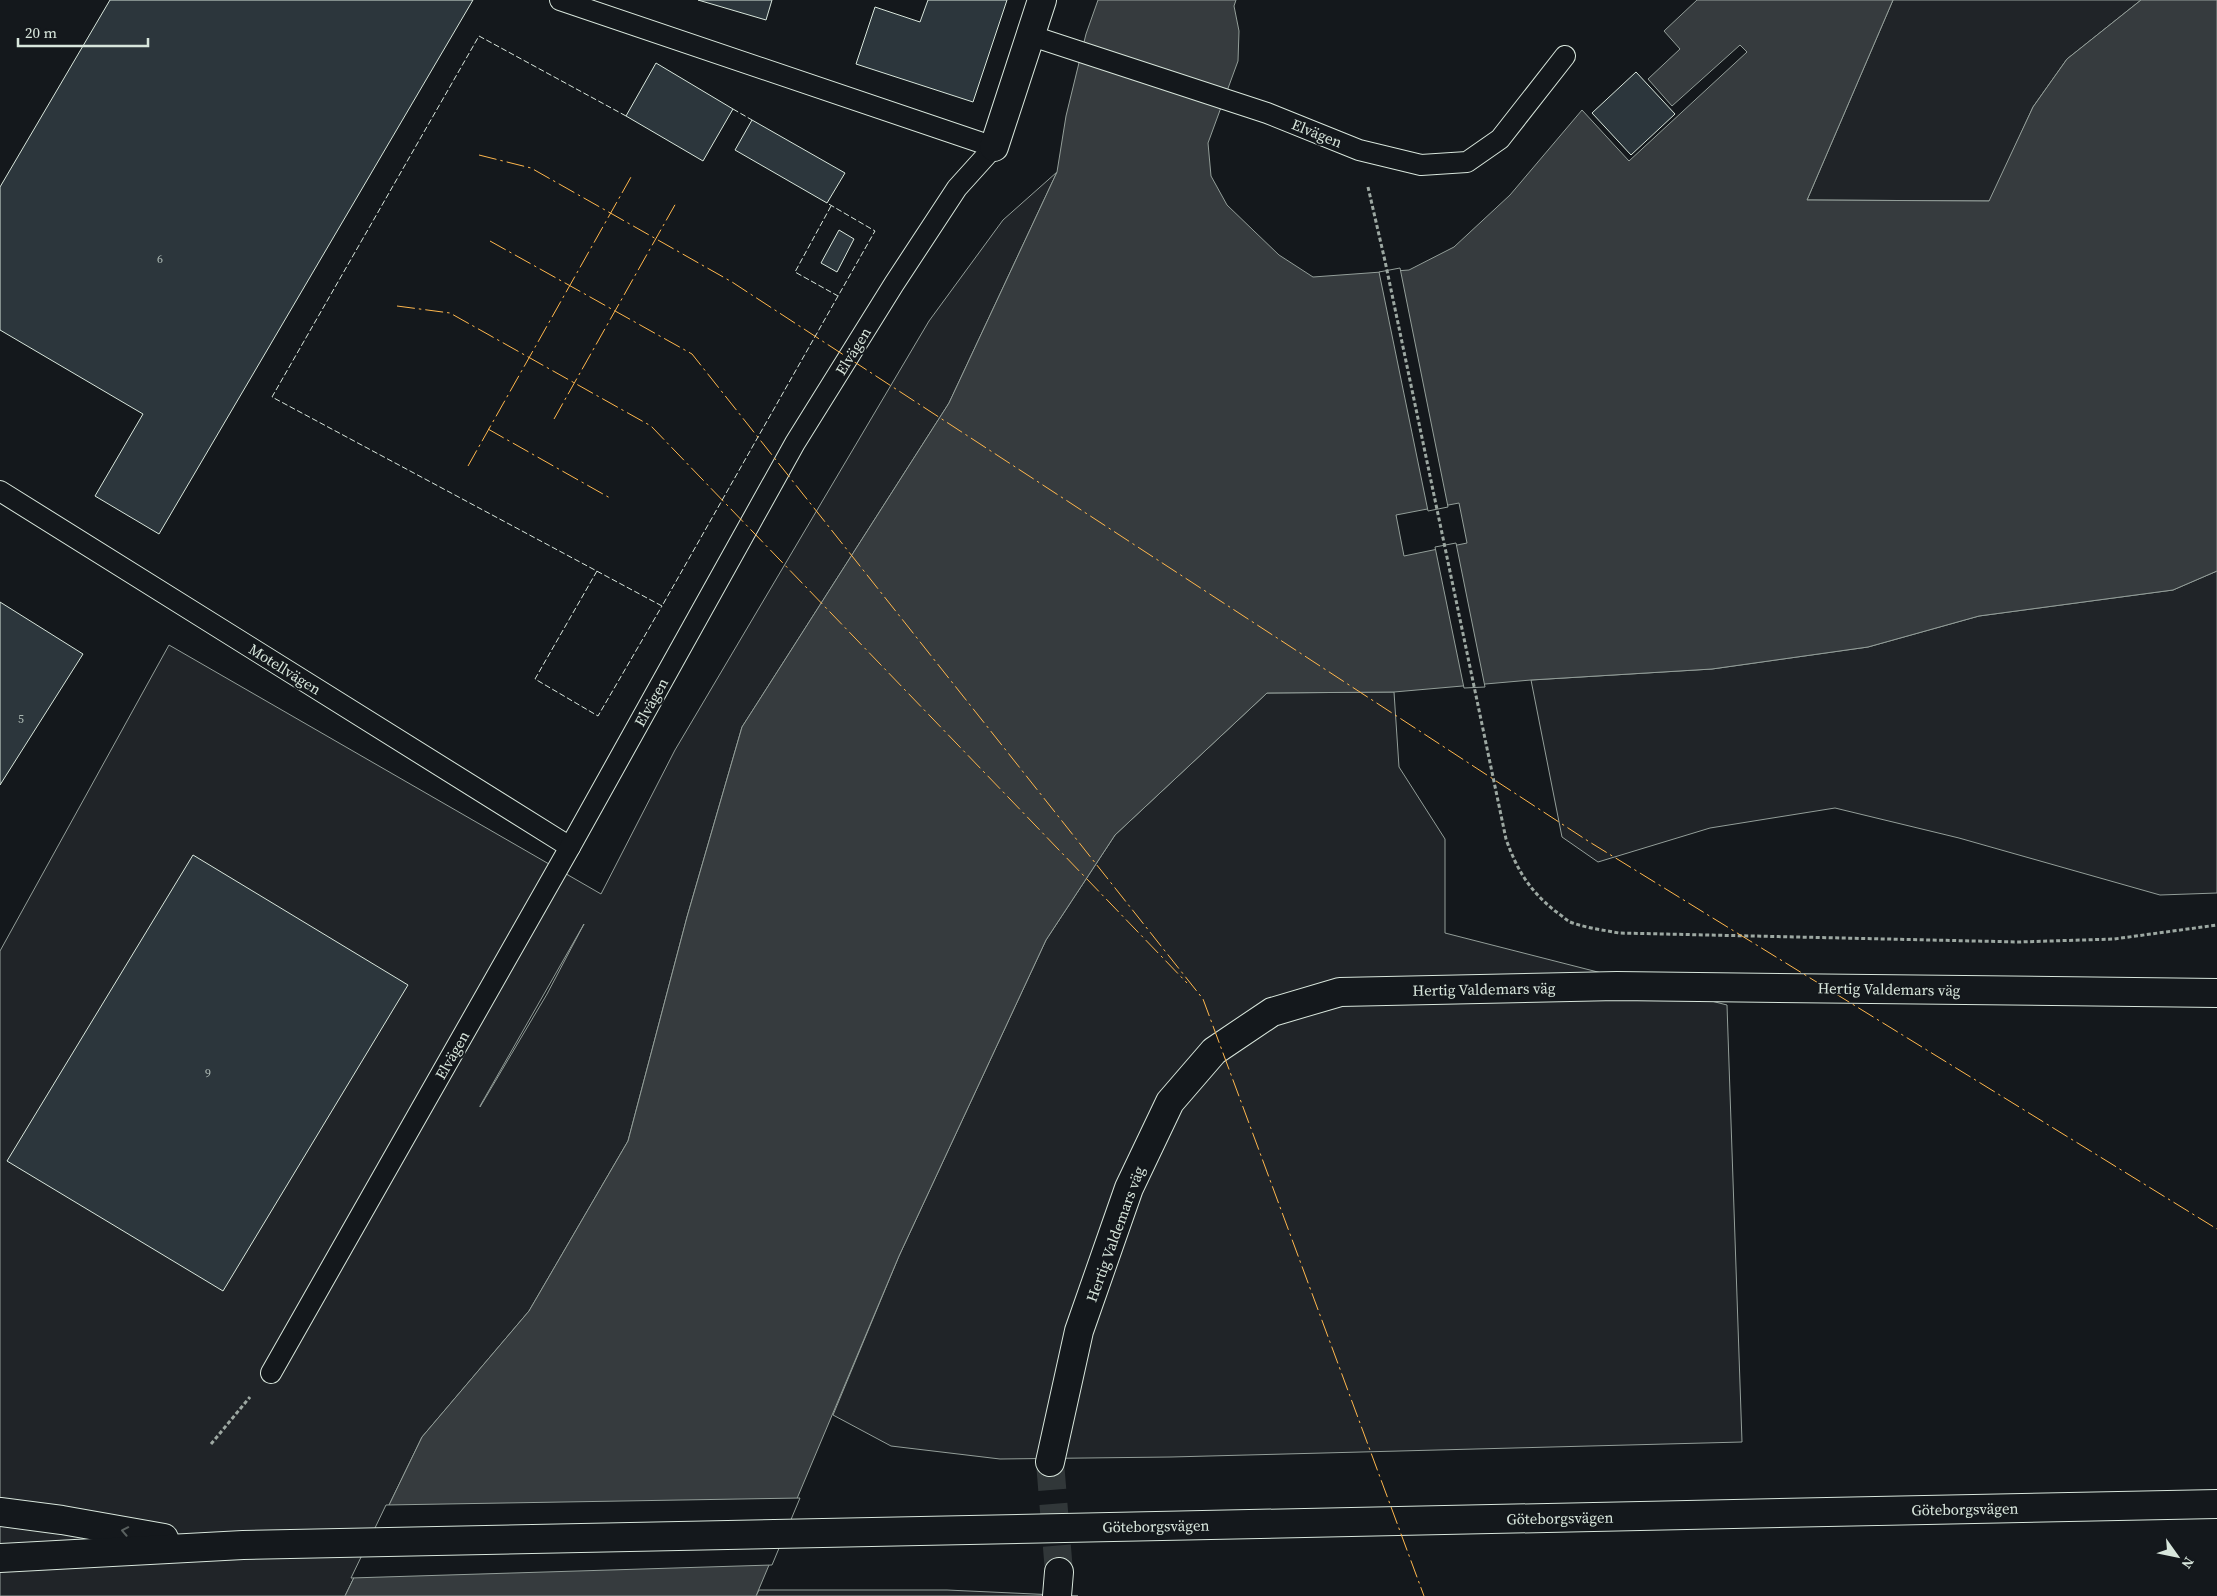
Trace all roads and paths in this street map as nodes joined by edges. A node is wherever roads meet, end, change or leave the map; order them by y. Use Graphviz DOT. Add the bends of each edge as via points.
graph roads {
  1 [pos="560,0"];
  2 [pos="1042,0"];
  3 [pos="1032,36"];
  4 [pos="1565,56"];
  5 [pos="994,147"];
  6 [pos="1359,150"];
  7 [pos="0,491"];
  8 [pos="570,847"];
  9 [pos="2217,925"];
  10 [pos="2217,993"];
  11 [pos="271,1373"];
  12 [pos="210,1444"];
  13 [pos="1050,1462"];
  14 [pos="2217,1504"];
  15 [pos="0,1512"];
  16 [pos="243,1545"];
  17 [pos="0,1558"];
  1 -- 5 [label="lane"];
  2 -- 3 [label="main road, Elvägen"];
  3 -- 5 [label="main road, Elvägen"];
  3 -- 6 [label="lane, Elvägen" via="1267,113"];
  4 -- 6 [label="lane, Elvägen" via="1500,139 1467,162 1421,165"];
  5 -- 8 [label="lane, Elvägen" via="957,188 801,435"];
  6 -- 9 [label="path" via="1506,839 1524,880 1542,900 1568,921 1619,933 2019,942 2114,939"];
  7 -- 8 [label="lane, Motellvägen"];
  8 -- 11 [label="lane, Elvägen"];
  10 -- 13 [label="main road, Hertig Valdemars väg" via="1597,986 1340,992 1272,1012 1214,1051 1170,1102 1129,1188 1079,1331"];
  11 -- 12 [label="path"];
  14 -- 16 [label="main road, Göteborgsvägen"];
  16 -- 15 [label="main road, one-way" via="154,1537"];
  16 -- 17 [label="main road"];
}
